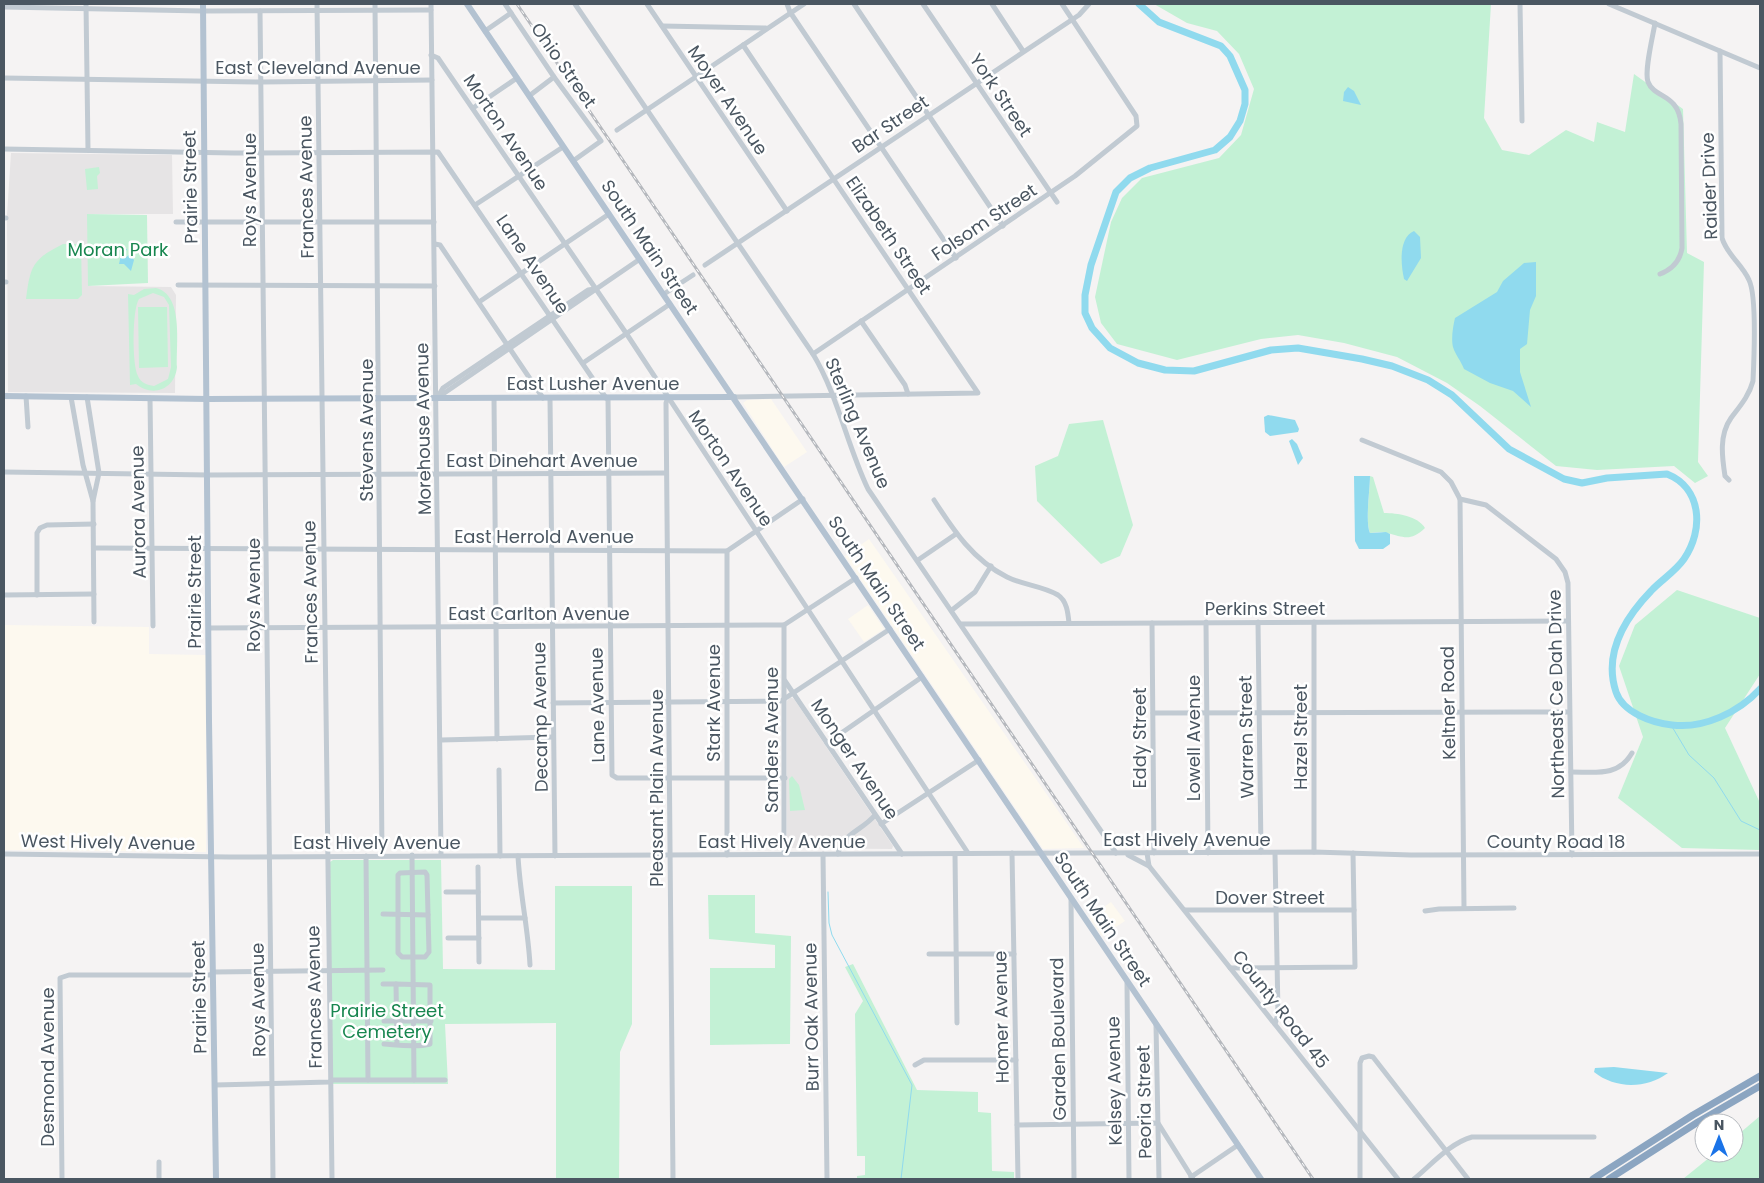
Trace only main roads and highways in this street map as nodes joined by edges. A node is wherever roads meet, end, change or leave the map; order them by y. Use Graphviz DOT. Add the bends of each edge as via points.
graph roads {
  1 [pos="203,4"];
  2 [pos="467,4"];
  3 [pos="4,396"];
  4 [pos="734,397"];
  5 [pos="208,399"];
  6 [pos="1760,1076"];
  7 [pos="1760,1086"];
  8 [pos="216,1179"];
  9 [pos="1261,1179"];
  10 [pos="1592,1179"];
  11 [pos="1609,1179"];
  1 -- 5 [label="main road, Prairie Street"];
  2 -- 4 [label="main road, South Main Street"];
  3 -- 5 [label="main road, East Lusher Avenue"];
  4 -- 5 [label="main road, East Lusher Avenue"];
  4 -- 9 [label="main road, South Main Street"];
  5 -- 8 [label="main road, Prairie Street"];
  6 -- 10 [label="highway"];
  7 -- 11 [label="highway"];
}
